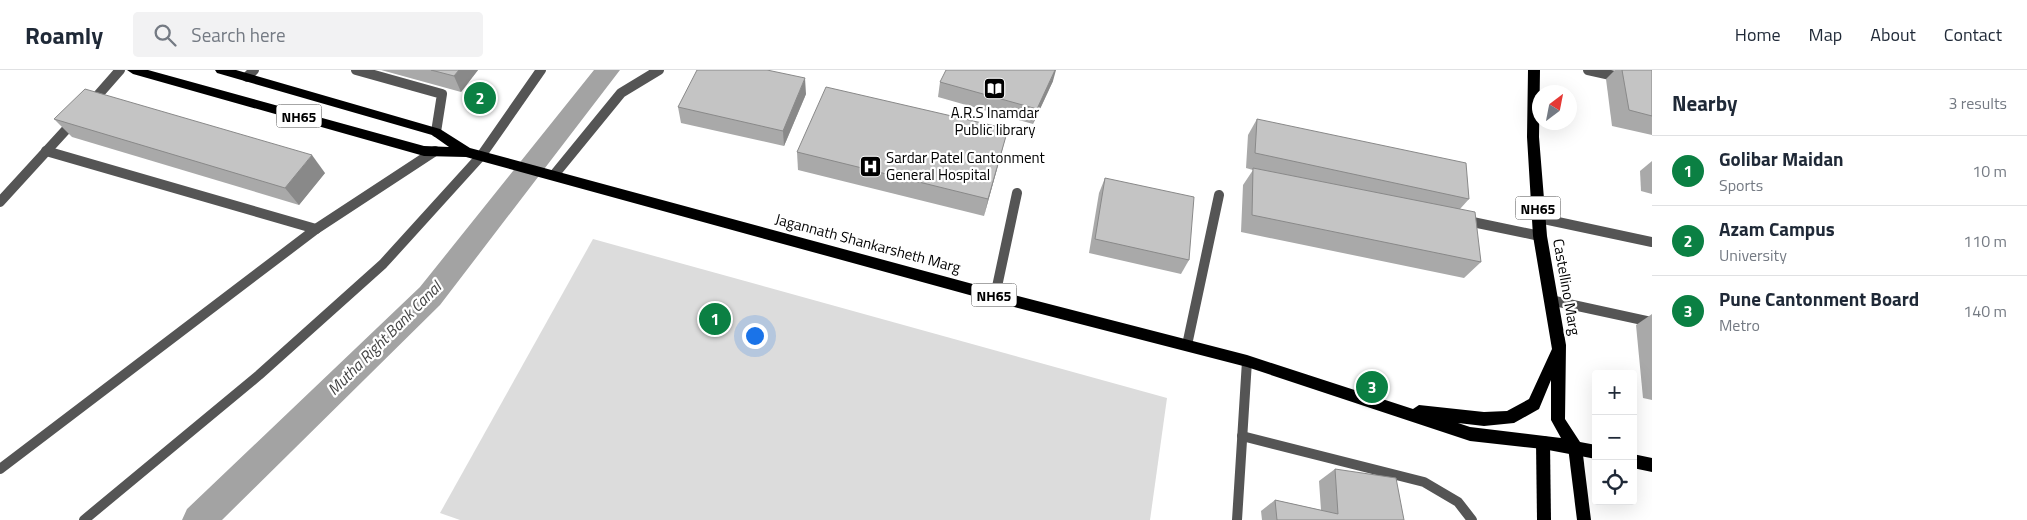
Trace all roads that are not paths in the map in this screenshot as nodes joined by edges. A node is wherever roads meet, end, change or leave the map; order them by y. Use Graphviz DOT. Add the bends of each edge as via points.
graph roads {
  1 [pos="120,70"];
  2 [pos="133,70"];
  3 [pos="221,70"];
  4 [pos="356,70"];
  5 [pos="541,70"];
  6 [pos="659,70"];
  7 [pos="1534,70"];
  8 [pos="1588,70"];
  9 [pos="251,74"];
  10 [pos="1634,80"];
  11 [pos="436,132"];
  12 [pos="435,151"];
  13 [pos="46,152"];
  14 [pos="466,152"];
  15 [pos="481,156"];
  16 [pos="554,175"];
  17 [pos="1017,193"];
  18 [pos="1219,195"];
  19 [pos="0,202"];
  20 [pos="1450,217"];
  21 [pos="1539,218"];
  22 [pos="316,229"];
  23 [pos="1540,236"];
  24 [pos="1652,242"];
  25 [pos="995,296"];
  26 [pos="1550,300"];
  27 [pos="1652,322"];
  28 [pos="1559,345"];
  29 [pos="1187,346"];
  30 [pos="1247,361"];
  31 [pos="1404,413"];
  32 [pos="1558,420"];
  33 [pos="1242,436"];
  34 [pos="1543,442"];
  35 [pos="1575,447"];
  36 [pos="1592,451"];
  37 [pos="1637,462"];
  38 [pos="1652,465"];
  39 [pos="0,469"];
  40 [pos="84,520"];
  41 [pos="1236,520"];
  42 [pos="1472,520"];
  43 [pos="1544,520"];
  44 [pos="1584,520"];
  1 -- 13 [label="street"];
  2 -- 12 [label="highway, Jagannath Shankarsheth Marg / NH65" via="424,151"];
  3 -- 9 [label="highway, Jagannath Shankarsheth Marg / NH65"];
  4 -- 11 [label="street" via="442,94"];
  5 -- 15 [label="street"];
  6 -- 16 [label="street" via="621,93"];
  7 -- 21 [label="highway, Castellino Marg / NH65" via="1533,137"];
  8 -- 10 [label="street"];
  9 -- 11 [label="highway, Jagannath Shankarsheth Marg / NH65"];
  11 -- 14 [label="highway, Jagannath Shankarsheth Marg / NH65"];
  12 -- 14 [label="highway, Jagannath Shankarsheth Marg / NH65"];
  12 -- 22 [label="street"];
  13 -- 19 [label="street"];
  13 -- 22 [label="street"];
  14 -- 15 [label="highway, Jagannath Shankarsheth Marg / NH65"];
  15 -- 16 [label="highway, Jagannath Shankarsheth Marg / NH65"];
  15 -- 40 [label="street" via="382,264 259,375"];
  16 -- 25 [label="highway, Jagannath Shankarsheth Marg / NH65"];
  17 -- 25 [label="street"];
  18 -- 29 [label="street"];
  20 -- 23 [label="street"];
  21 -- 23 [label="highway, Castellino Marg / NH65"];
  21 -- 24 [label="street"];
  22 -- 39 [label="street"];
  23 -- 26 [label="highway, Castellino Marg / NH65"];
  25 -- 29 [label="highway, Jagannath Shankarsheth Marg / NH65"];
  26 -- 27 [label="street"];
  26 -- 28 [label="highway, Castellino Marg / NH65"];
  28 -- 31 [label="highway, Jagannath Shankarsheth Marg / NH65" via="1534,404 1509,418"];
  28 -- 32 [label="highway, Castellino Marg / NH65"];
  29 -- 30 [label="highway, Jagannath Shankarsheth Marg / NH65"];
  30 -- 31 [label="highway, Jagannath Shankarsheth Marg / NH65"];
  30 -- 33 [label="street"];
  31 -- 34 [label="highway, Jagannath Shankarsheth Marg / NH65" via="1470,434"];
  32 -- 34 [label="highway"];
  32 -- 35 [label="highway"];
  33 -- 41 [label="street"];
  33 -- 42 [label="street" via="1424,482 1447,493 1468,510"];
  34 -- 35 [label="highway, Jagannath Shankarsheth Marg / NH65"];
  34 -- 43 [label="main road"];
  35 -- 36 [label="highway, NH65"];
  35 -- 44 [label="main road"];
  37 -- 38 [label="highway"];
}
